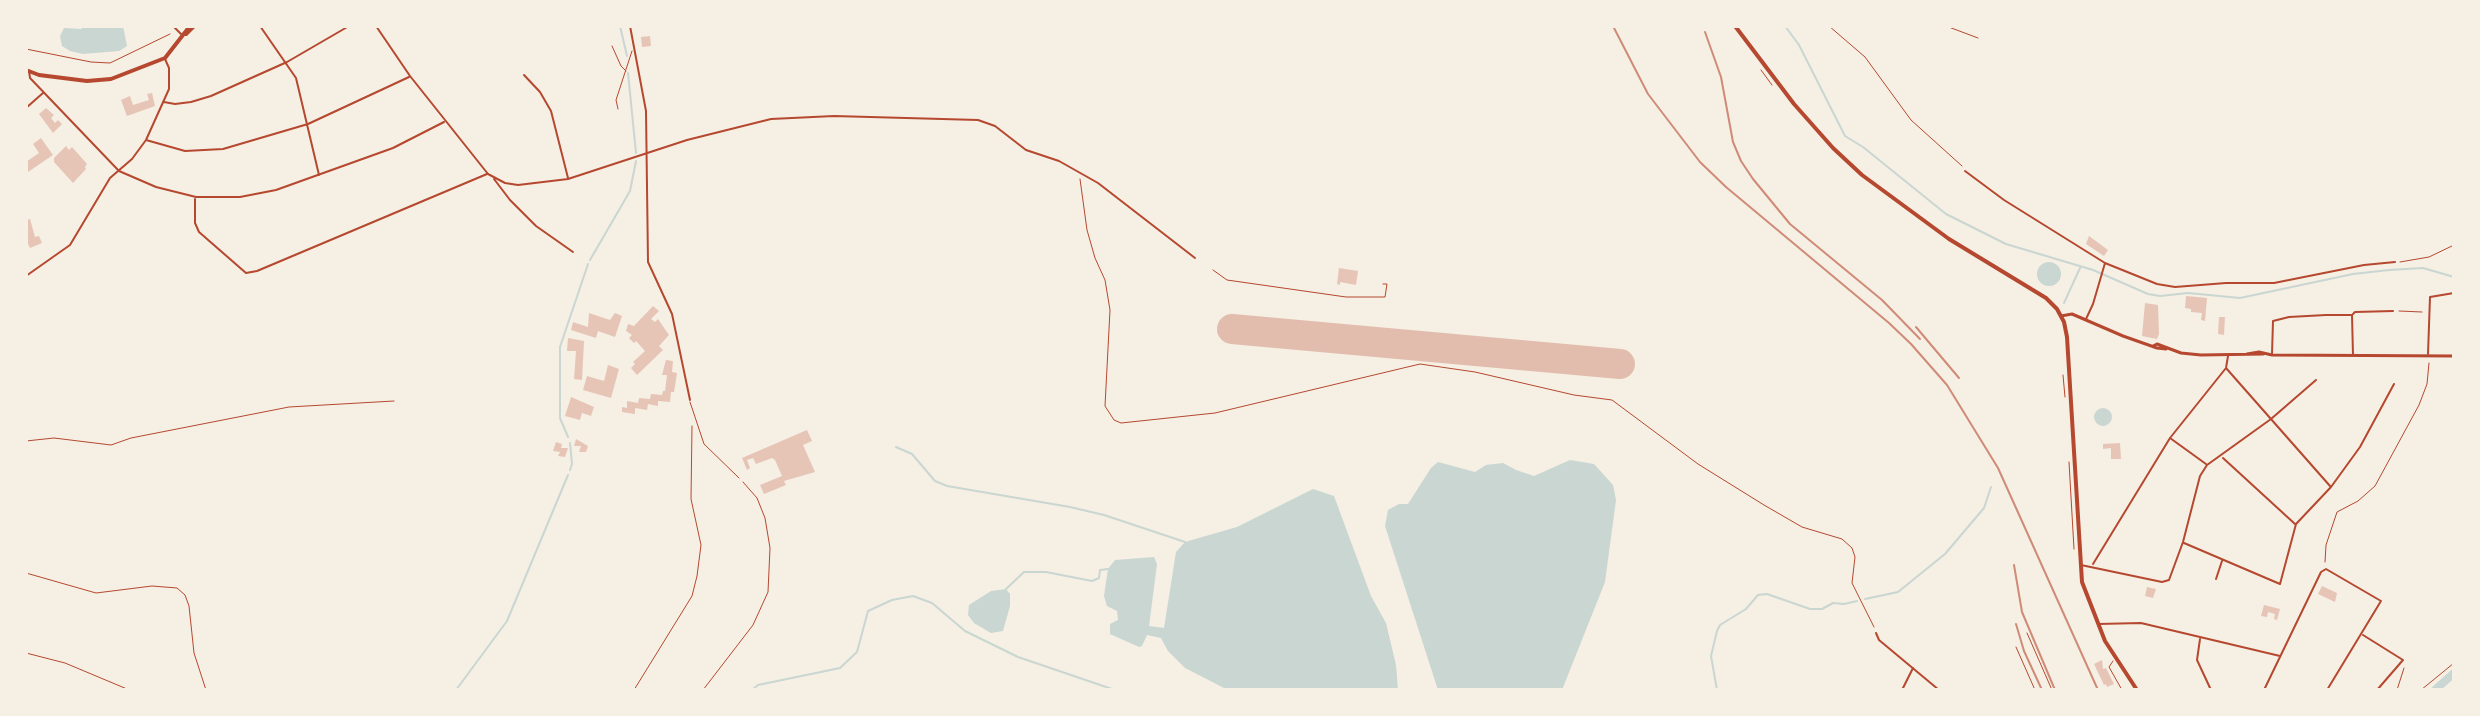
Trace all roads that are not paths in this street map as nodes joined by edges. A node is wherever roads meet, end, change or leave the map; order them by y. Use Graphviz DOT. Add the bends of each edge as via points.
graph roads {
  1 [pos="192,26"];
  2 [pos="260,26"];
  3 [pos="349,26"];
  4 [pos="376,26"];
  5 [pos="630,26"];
  6 [pos="1735,26"];
  7 [pos="174,28"];
  8 [pos="184,36"];
  9 [pos="612,46"];
  10 [pos="635,48"];
  11 [pos="165,58"];
  12 [pos="287,62"];
  13 [pos="28,71"];
  14 [pos="626,71"];
  15 [pos="524,75"];
  16 [pos="410,76"];
  17 [pos="44,92"];
  18 [pos="164,101"];
  19 [pos="26,108"];
  20 [pos="618,109"];
  21 [pos="446,121"];
  22 [pos="308,124"];
  23 [pos="146,140"];
  24 [pos="648,152"];
  25 [pos="119,171"];
  26 [pos="1965,171"];
  27 [pos="488,174"];
  28 [pos="319,176"];
  29 [pos="494,178"];
  30 [pos="568,179"];
  31 [pos="196,197"];
  32 [pos="573,252"];
  33 [pos="1195,258"];
  34 [pos="2395,262"];
  35 [pos="2105,263"];
  36 [pos="1213,270"];
  37 [pos="26,276"];
  38 [pos="1383,284"];
  39 [pos="2454,293"];
  40 [pos="2393,311"];
  41 [pos="2352,315"];
  42 [pos="2061,316"];
  43 [pos="2085,320"];
  44 [pos="2228,355"];
  45 [pos="2272,355"];
  46 [pos="2353,355"];
  47 [pos="2428,355"];
  48 [pos="2454,356"];
  49 [pos="2226,368"];
  50 [pos="2316,380"];
  51 [pos="2394,384"];
  52 [pos="690,400"];
  53 [pos="2271,419"];
  54 [pos="2170,438"];
  55 [pos="2221,457"];
  56 [pos="2207,465"];
  57 [pos="739,478"];
  58 [pos="2331,487"];
  59 [pos="2296,524"];
  60 [pos="2183,542"];
  61 [pos="2222,559"];
  62 [pos="2080,565"];
  63 [pos="2092,565"];
  64 [pos="2216,579"];
  65 [pos="2097,624"];
  66 [pos="1876,633"];
  67 [pos="2027,633"];
  68 [pos="2362,634"];
  69 [pos="2201,637"];
  70 [pos="2016,647"];
  71 [pos="2282,656"];
  72 [pos="2116,659"];
  73 [pos="1914,667"];
  74 [pos="1902,690"];
  75 [pos="1939,690"];
  76 [pos="2035,690"];
  77 [pos="2052,690"];
  78 [pos="2122,690"];
  79 [pos="2137,690"];
  80 [pos="2211,690"];
  81 [pos="2264,690"];
  82 [pos="2327,690"];
  83 [pos="2377,690"];
  1 -- 8 [label="main road"];
  2 -- 12 [label="street"];
  3 -- 12 [label="street"];
  4 -- 16 [label="street"];
  5 -- 10 [label="street"];
  6 -- 42 [label="main road" via="1794,104 1854,168 1949,239 2046,298"];
  7 -- 8 [label="street"];
  8 -- 11 [label="main road"];
  9 -- 14 [label="lane"];
  10 -- 14 [label="lane"];
  10 -- 24 [label="street"];
  11 -- 13 [label="main road" via="97,81"];
  11 -- 18 [label="street" via="169,83"];
  12 -- 18 [label="street" via="191,102"];
  12 -- 22 [label="street"];
  13 -- 17 [label="street"];
  14 -- 20 [label="lane"];
  15 -- 30 [label="street" via="551,111"];
  16 -- 21 [label="street"];
  16 -- 22 [label="street"];
  17 -- 19 [label="street"];
  17 -- 25 [label="street"];
  18 -- 23 [label="street"];
  21 -- 27 [label="street"];
  21 -- 28 [label="street"];
  22 -- 23 [label="street" via="210,151 174,149"];
  22 -- 28 [label="street"];
  23 -- 25 [label="street"];
  24 -- 30 [label="street"];
  24 -- 33 [label="street" via="771,119 978,120 1026,150 1080,173"];
  24 -- 52 [label="street" via="648,262 672,314"];
  25 -- 31 [label="street"];
  25 -- 37 [label="street" via="70,245"];
  26 -- 35 [label="street"];
  27 -- 29 [label="street"];
  27 -- 31 [label="street" via="246,273 199,232"];
  28 -- 31 [label="street" via="251,196"];
  29 -- 30 [label="street" via="518,185"];
  29 -- 32 [label="street" via="536,226"];
  34 -- 35 [label="street" via="2274,283 2175,287"];
  35 -- 43 [label="street"];
  36 -- 38 [label="lane" via="1227,280 1346,297 1385,297"];
  39 -- 47 [label="street" via="2430,297"];
  40 -- 41 [label="street"];
  41 -- 45 [label="street" via="2273,321"];
  41 -- 46 [label="street"];
  42 -- 43 [label="main road"];
  42 -- 62 [label="main road" via="2067,337"];
  43 -- 44 [label="main road" via="2153,346"];
  44 -- 45 [label="main road"];
  44 -- 49 [label="street"];
  45 -- 46 [label="main road"];
  46 -- 47 [label="main road"];
  47 -- 48 [label="main road"];
  49 -- 53 [label="street"];
  49 -- 54 [label="street"];
  50 -- 53 [label="street"];
  51 -- 58 [label="street"];
  52 -- 57 [label="lane" via="704,444"];
  53 -- 55 [label="street"];
  53 -- 58 [label="street"];
  54 -- 56 [label="street"];
  54 -- 63 [label="street"];
  55 -- 56 [label="street"];
  55 -- 59 [label="street"];
  56 -- 60 [label="street"];
  58 -- 59 [label="street"];
  59 -- 61 [label="street" via="2277,584"];
  60 -- 61 [label="street"];
  60 -- 63 [label="street" via="2166,582"];
  61 -- 64 [label="street"];
  62 -- 63 [label="street"];
  62 -- 65 [label="main road"];
  65 -- 69 [label="street" via="2136,622"];
  65 -- 72 [label="main road"];
  66 -- 73 [label="street"];
  67 -- 77 [label="lane"];
  68 -- 71 [label="street" via="2381,601 2326,569"];
  68 -- 82 [label="street"];
  68 -- 83 [label="street" via="2403,660"];
  69 -- 71 [label="street"];
  69 -- 80 [label="street" via="2197,660"];
  70 -- 76 [label="lane"];
  71 -- 81 [label="street"];
  72 -- 78 [label="lane" via="2109,665"];
  72 -- 79 [label="main road"];
  73 -- 74 [label="street"];
  73 -- 75 [label="street"];
}
